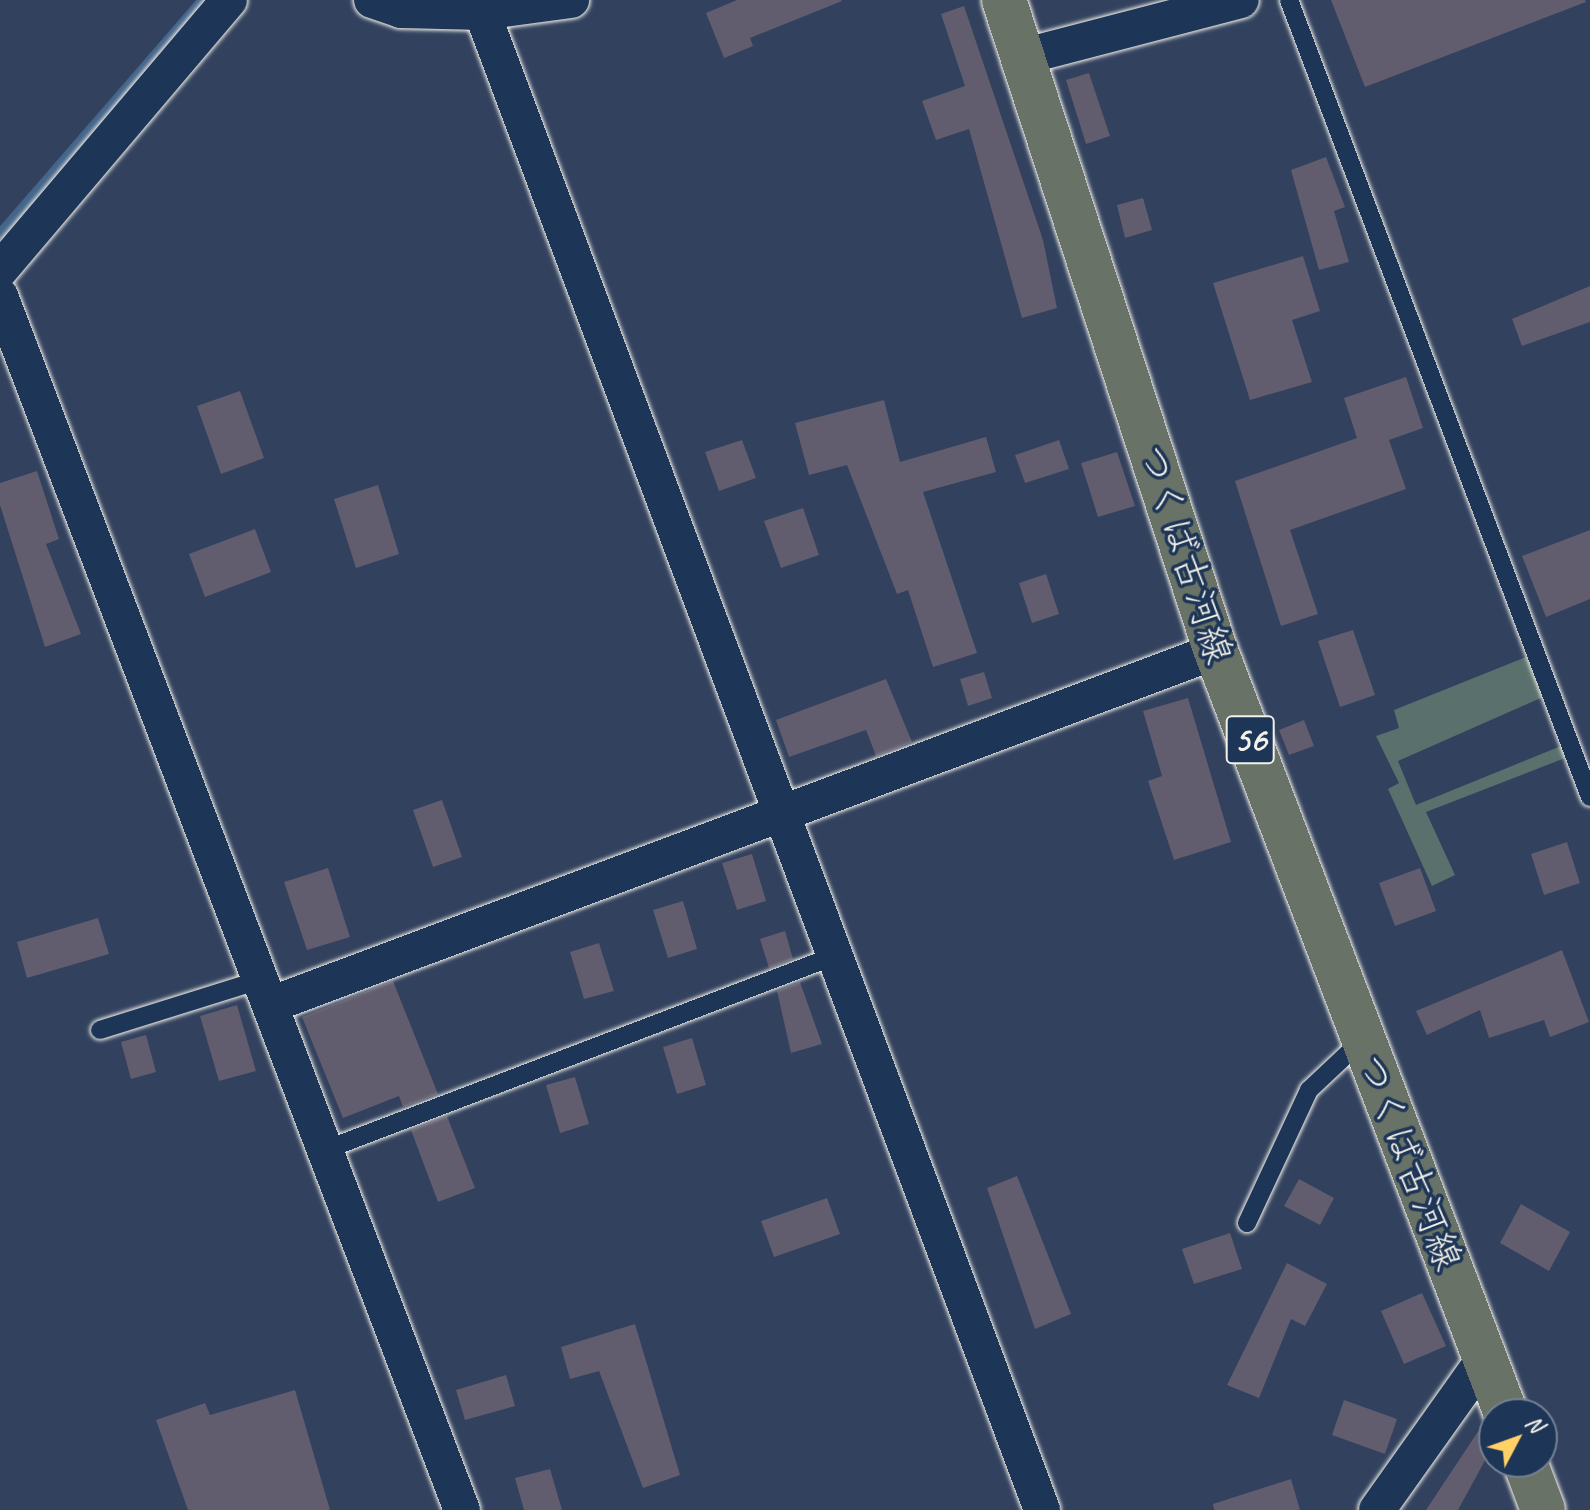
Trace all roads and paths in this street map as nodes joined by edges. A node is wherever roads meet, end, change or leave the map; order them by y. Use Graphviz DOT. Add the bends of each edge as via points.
graph roads {
  1 [pos="229,0"];
  2 [pos="372,0"];
  3 [pos="1004,0"];
  4 [pos="1241,0"];
  5 [pos="1289,0"];
  6 [pos="558,2"];
  7 [pos="482,12"];
  8 [pos="1022,57"];
  9 [pos="0,270"];
  10 [pos="0,296"];
  11 [pos="1216,651"];
  12 [pos="1590,797"];
  13 [pos="781,814"];
  14 [pos="834,956"];
  15 [pos="265,993"];
  16 [pos="100,1030"];
  17 [pos="1362,1040"];
  18 [pos="325,1150"];
  19 [pos="1247,1223"];
  20 [pos="1485,1358"];
  21 [pos="1500,1398"];
  22 [pos="1531,1478"];
  23 [pos="462,1510"];
  24 [pos="1042,1510"];
  25 [pos="1377,1510"];
  26 [pos="1543,1510"];
  1 -- 9 [label="street"];
  2 -- 7 [label="street" via="401,10"];
  3 -- 8 [label="main road, つくば古河線 / 56"];
  4 -- 8 [label="street"];
  5 -- 12 [label="lane"];
  6 -- 7 [label="street"];
  7 -- 13 [label="street"];
  8 -- 11 [label="main road, つくば古河線 / 56"];
  10 -- 15 [label="street"];
  11 -- 13 [label="street"];
  11 -- 17 [label="main road, つくば古河線 / 56"];
  13 -- 14 [label="street"];
  13 -- 15 [label="street"];
  14 -- 18 [label="lane"];
  14 -- 24 [label="street"];
  15 -- 16 [label="lane"];
  15 -- 18 [label="street"];
  17 -- 19 [label="lane" via="1309,1090"];
  17 -- 20 [label="main road, つくば古河線 / 56"];
  18 -- 23 [label="street"];
  20 -- 21 [label="main road, つくば古河線 / 56"];
  20 -- 25 [label="street"];
  22 -- 26 [label="main road"];
}
